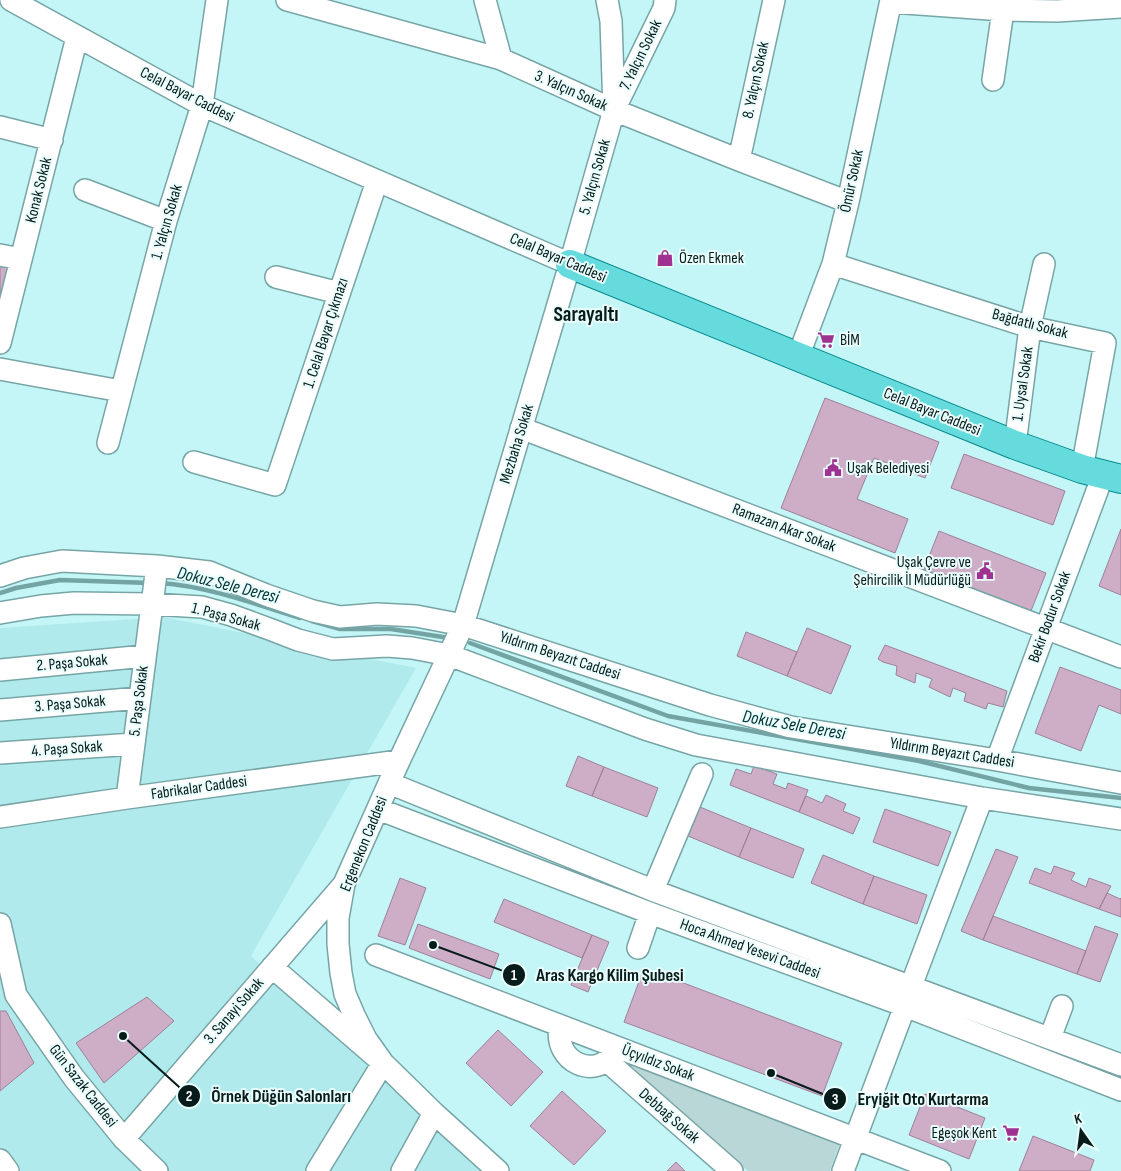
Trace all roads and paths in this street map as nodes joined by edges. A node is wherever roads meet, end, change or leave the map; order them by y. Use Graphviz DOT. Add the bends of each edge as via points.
graph roads {
  1 [pos="10,0"];
  2 [pos="217,0"];
  3 [pos="287,0"];
  4 [pos="485,0"];
  5 [pos="607,0"];
  6 [pos="666,0"];
  7 [pos="774,0"];
  8 [pos="891,1"];
  9 [pos="1056,5"];
  10 [pos="1121,7"];
  11 [pos="1003,10"];
  12 [pos="77,37"];
  13 [pos="501,59"];
  14 [pos="993,80"];
  15 [pos="202,105"];
  16 [pos="614,110"];
  17 [pos="0,127"];
  18 [pos="52,140"];
  19 [pos="739,160"];
  20 [pos="376,181"];
  21 [pos="85,190"];
  22 [pos="848,202"];
  23 [pos="166,221"];
  24 [pos="0,255"];
  25 [pos="21,259"];
  26 [pos="570,264"];
  27 [pos="834,264"];
  28 [pos="1044,264"];
  29 [pos="276,277"];
  30 [pos="339,293"];
  31 [pos="1030,327"];
  32 [pos="0,343"];
  33 [pos="798,358"];
  34 [pos="0,369"];
  35 [pos="121,391"];
  36 [pos="521,428"];
  37 [pos="108,442"];
  38 [pos="1015,445"];
  39 [pos="194,462"];
  40 [pos="1102,474"];
  41 [pos="0,576"];
  42 [pos="154,584"];
  43 [pos="0,613"];
  44 [pos="463,625"];
  45 [pos="1046,628"];
  46 [pos="145,656"];
  47 [pos="448,656"];
  48 [pos="1121,657"];
  49 [pos="0,670"];
  50 [pos="140,698"];
  51 [pos="0,710"];
  52 [pos="134,744"];
  53 [pos="0,753"];
  54 [pos="996,760"];
  55 [pos="399,761"];
  56 [pos="702,774"];
  57 [pos="389,783"];
  58 [pos="1121,783"];
  59 [pos="127,798"];
  60 [pos="982,798"];
  61 [pos="378,809"];
  62 [pos="0,817"];
  63 [pos="1121,819"];
  64 [pos="344,884"];
  65 [pos="653,890"];
  66 [pos="650,913"];
  67 [pos="0,924"];
  68 [pos="638,948"];
  69 [pos="376,955"];
  70 [pos="272,967"];
  71 [pos="8,991"];
  72 [pos="908,996"];
  73 [pos="1062,1006"];
  74 [pos="560,1026"];
  75 [pos="1050,1038"];
  76 [pos="612,1054"];
  77 [pos="383,1063"];
  78 [pos="1121,1065"];
  79 [pos="1121,1090"];
  80 [pos="434,1113"];
  81 [pos="855,1138"];
  82 [pos="124,1139"];
  83 [pos="0,1160"];
  84 [pos="8,1171"];
  85 [pos="157,1171"];
  86 [pos="316,1171"];
  87 [pos="402,1171"];
  88 [pos="498,1171"];
  89 [pos="732,1171"];
  90 [pos="842,1171"];
  91 [pos="940,1171"];
  1 -- 12 [label="street, Celal Bayar Caddesi"];
  2 -- 15 [label="street, 1. Yalçın Sokak"];
  3 -- 13 [label="street, 3. Yalçın Sokak"];
  4 -- 13 [label="street"];
  5 -- 16 [label="street, 5. Yalçın Sokak" via="611,22"];
  6 -- 16 [label="street, 7. Yalçın Sokak"];
  7 -- 19 [label="street, 8. Yalçın Sokak"];
  8 -- 11 [label="street"];
  8 -- 22 [label="street, Ömür Sokak"];
  9 -- 10 [label="street"];
  9 -- 11 [label="street"];
  11 -- 14 [label="street"];
  12 -- 15 [label="street, Celal Bayar Caddesi"];
  12 -- 18 [label="street, Konak Sokak"];
  13 -- 16 [label="street, 3. Yalçın Sokak"];
  15 -- 20 [label="street, Celal Bayar Caddesi"];
  15 -- 23 [label="street, 1. Yalçın Sokak"];
  16 -- 19 [label="street, 3. Yalçın Sokak"];
  16 -- 26 [label="street, 5. Yalçın Sokak"];
  17 -- 18 [label="street"];
  18 -- 25 [label="street, Konak Sokak"];
  19 -- 22 [label="street, 3. Yalçın Sokak"];
  20 -- 26 [label="street, Celal Bayar Caddesi"];
  20 -- 30 [label="street, 1. Celal Bayar Çıkmazı"];
  21 -- 23 [label="street"];
  22 -- 27 [label="street, Ömür Sokak"];
  23 -- 35 [label="street, 1. Yalçın Sokak"];
  24 -- 25 [label="street"];
  25 -- 32 [label="street, Konak Sokak"];
  26 -- 33 [label="main road, Celal Bayar Caddesi"];
  26 -- 36 [label="street, Mezbaha Sokak"];
  27 -- 31 [label="street, Bağdatlı Sokak"];
  27 -- 33 [label="street, Ömür Sokak"];
  28 -- 31 [label="street, 1. Uysal Sokak"];
  29 -- 30 [label="street"];
  30 -- 39 [label="street, 1. Celal Bayar Çıkmazı" via="275,485"];
  31 -- 38 [label="street, 1. Uysal Sokak"];
  31 -- 40 [label="street, Bağdatlı Sokak" via="1105,343"];
  33 -- 38 [label="main road, Celal Bayar Caddesi"];
  34 -- 35 [label="street"];
  35 -- 37 [label="street, 1. Yalçın Sokak"];
  36 -- 44 [label="street, Mezbaha Sokak"];
  36 -- 45 [label="street, Ramazan Akar Sokak"];
  38 -- 40 [label="main road, Celal Bayar Caddesi"];
  40 -- 45 [label="street, Bekir Bodur Sokak"];
  41 -- 42 [label="street, Yıldırım Beyazıt Caddesi" via="62,561"];
  42 -- 43 [label="street, 1. Paşa Sokak" via="74,603"];
  42 -- 44 [label="street, Yıldırım Beyazıt Caddesi" via="209,572 266,595 340,617 377,614 416,616"];
  42 -- 46 [label="street, 5. Paşa Sokak"];
  42 -- 47 [label="street, 1. Paşa Sokak" via="202,607 333,649 388,646"];
  44 -- 47 [label="street, Ergenekon Caddesi"];
  44 -- 54 [label="street, Yıldırım Beyazıt Caddesi" via="710,705 790,727"];
  45 -- 48 [label="street, Ramazan Akar Sokak"];
  45 -- 54 [label="street, Bekir Bodur Sokak"];
  46 -- 49 [label="street, 2. Paşa Sokak"];
  46 -- 50 [label="street, 5. Paşa Sokak"];
  47 -- 55 [label="street, Ergenekon Caddesi"];
  47 -- 60 [label="street" via="696,745"];
  50 -- 51 [label="street, 3. Paşa Sokak"];
  50 -- 52 [label="street, 5. Paşa Sokak"];
  52 -- 53 [label="street, 4. Paşa Sokak"];
  52 -- 59 [label="street, 5. Paşa Sokak"];
  54 -- 58 [label="street, Yıldırım Beyazıt Caddesi"];
  55 -- 57 [label="street, Ergenekon Caddesi"];
  55 -- 59 [label="street, Fabrikalar Caddesi"];
  56 -- 65 [label="street"];
  57 -- 61 [label="street, Ergenekon Caddesi"];
  57 -- 65 [label="street, Hoca Ahmed Yesevi Caddesi"];
  59 -- 62 [label="street, Fabrikalar Caddesi"];
  60 -- 63 [label="street"];
  60 -- 72 [label="street"];
  61 -- 64 [label="street, Ergenekon Caddesi"];
  61 -- 66 [label="street, Hoca Ahmed Yesevi Caddesi"];
  64 -- 70 [label="street, 3. Sanayi Sokak"];
  64 -- 77 [label="street, Ergenekon Caddesi" via="338,918 338,944 345,994 366,1038"];
  65 -- 72 [label="street, Hoca Ahmed Yesevi Caddesi"];
  66 -- 68 [label="street"];
  66 -- 72 [label="street, Hoca Ahmed Yesevi Caddesi"];
  67 -- 71 [label="street"];
  69 -- 74 [label="street, Üçyıldız Sokak"];
  70 -- 77 [label="street"];
  70 -- 82 [label="street, 3. Sanayi Sokak"];
  71 -- 82 [label="street, Gün Sazak Caddesi"];
  72 -- 75 [label="street, Hoca Ahmed Yesevi Caddesi"];
  72 -- 79 [label="street, Hoca Ahmed Yesevi Caddesi"];
  72 -- 81 [label="street"];
  73 -- 75 [label="street"];
  74 -- 76 [label="street, Üçyıldız Sokak"];
  74 -- 76 [label="street" via="560,1043 564,1052 579,1064 598,1065"];
  75 -- 78 [label="street, Hoca Ahmed Yesevi Caddesi"];
  76 -- 81 [label="street, Üçyıldız Sokak"];
  76 -- 89 [label="street, Debbağ Sokak"];
  77 -- 80 [label="street, Ergenekon Caddesi"];
  77 -- 86 [label="street"];
  80 -- 87 [label="street"];
  80 -- 88 [label="street, Ergenekon Caddesi"];
  81 -- 90 [label="street"];
  81 -- 91 [label="street, Üçyıldız Sokak"];
  82 -- 85 [label="street, Gün Sazak Caddesi"];
  83 -- 84 [label="street"];
}
